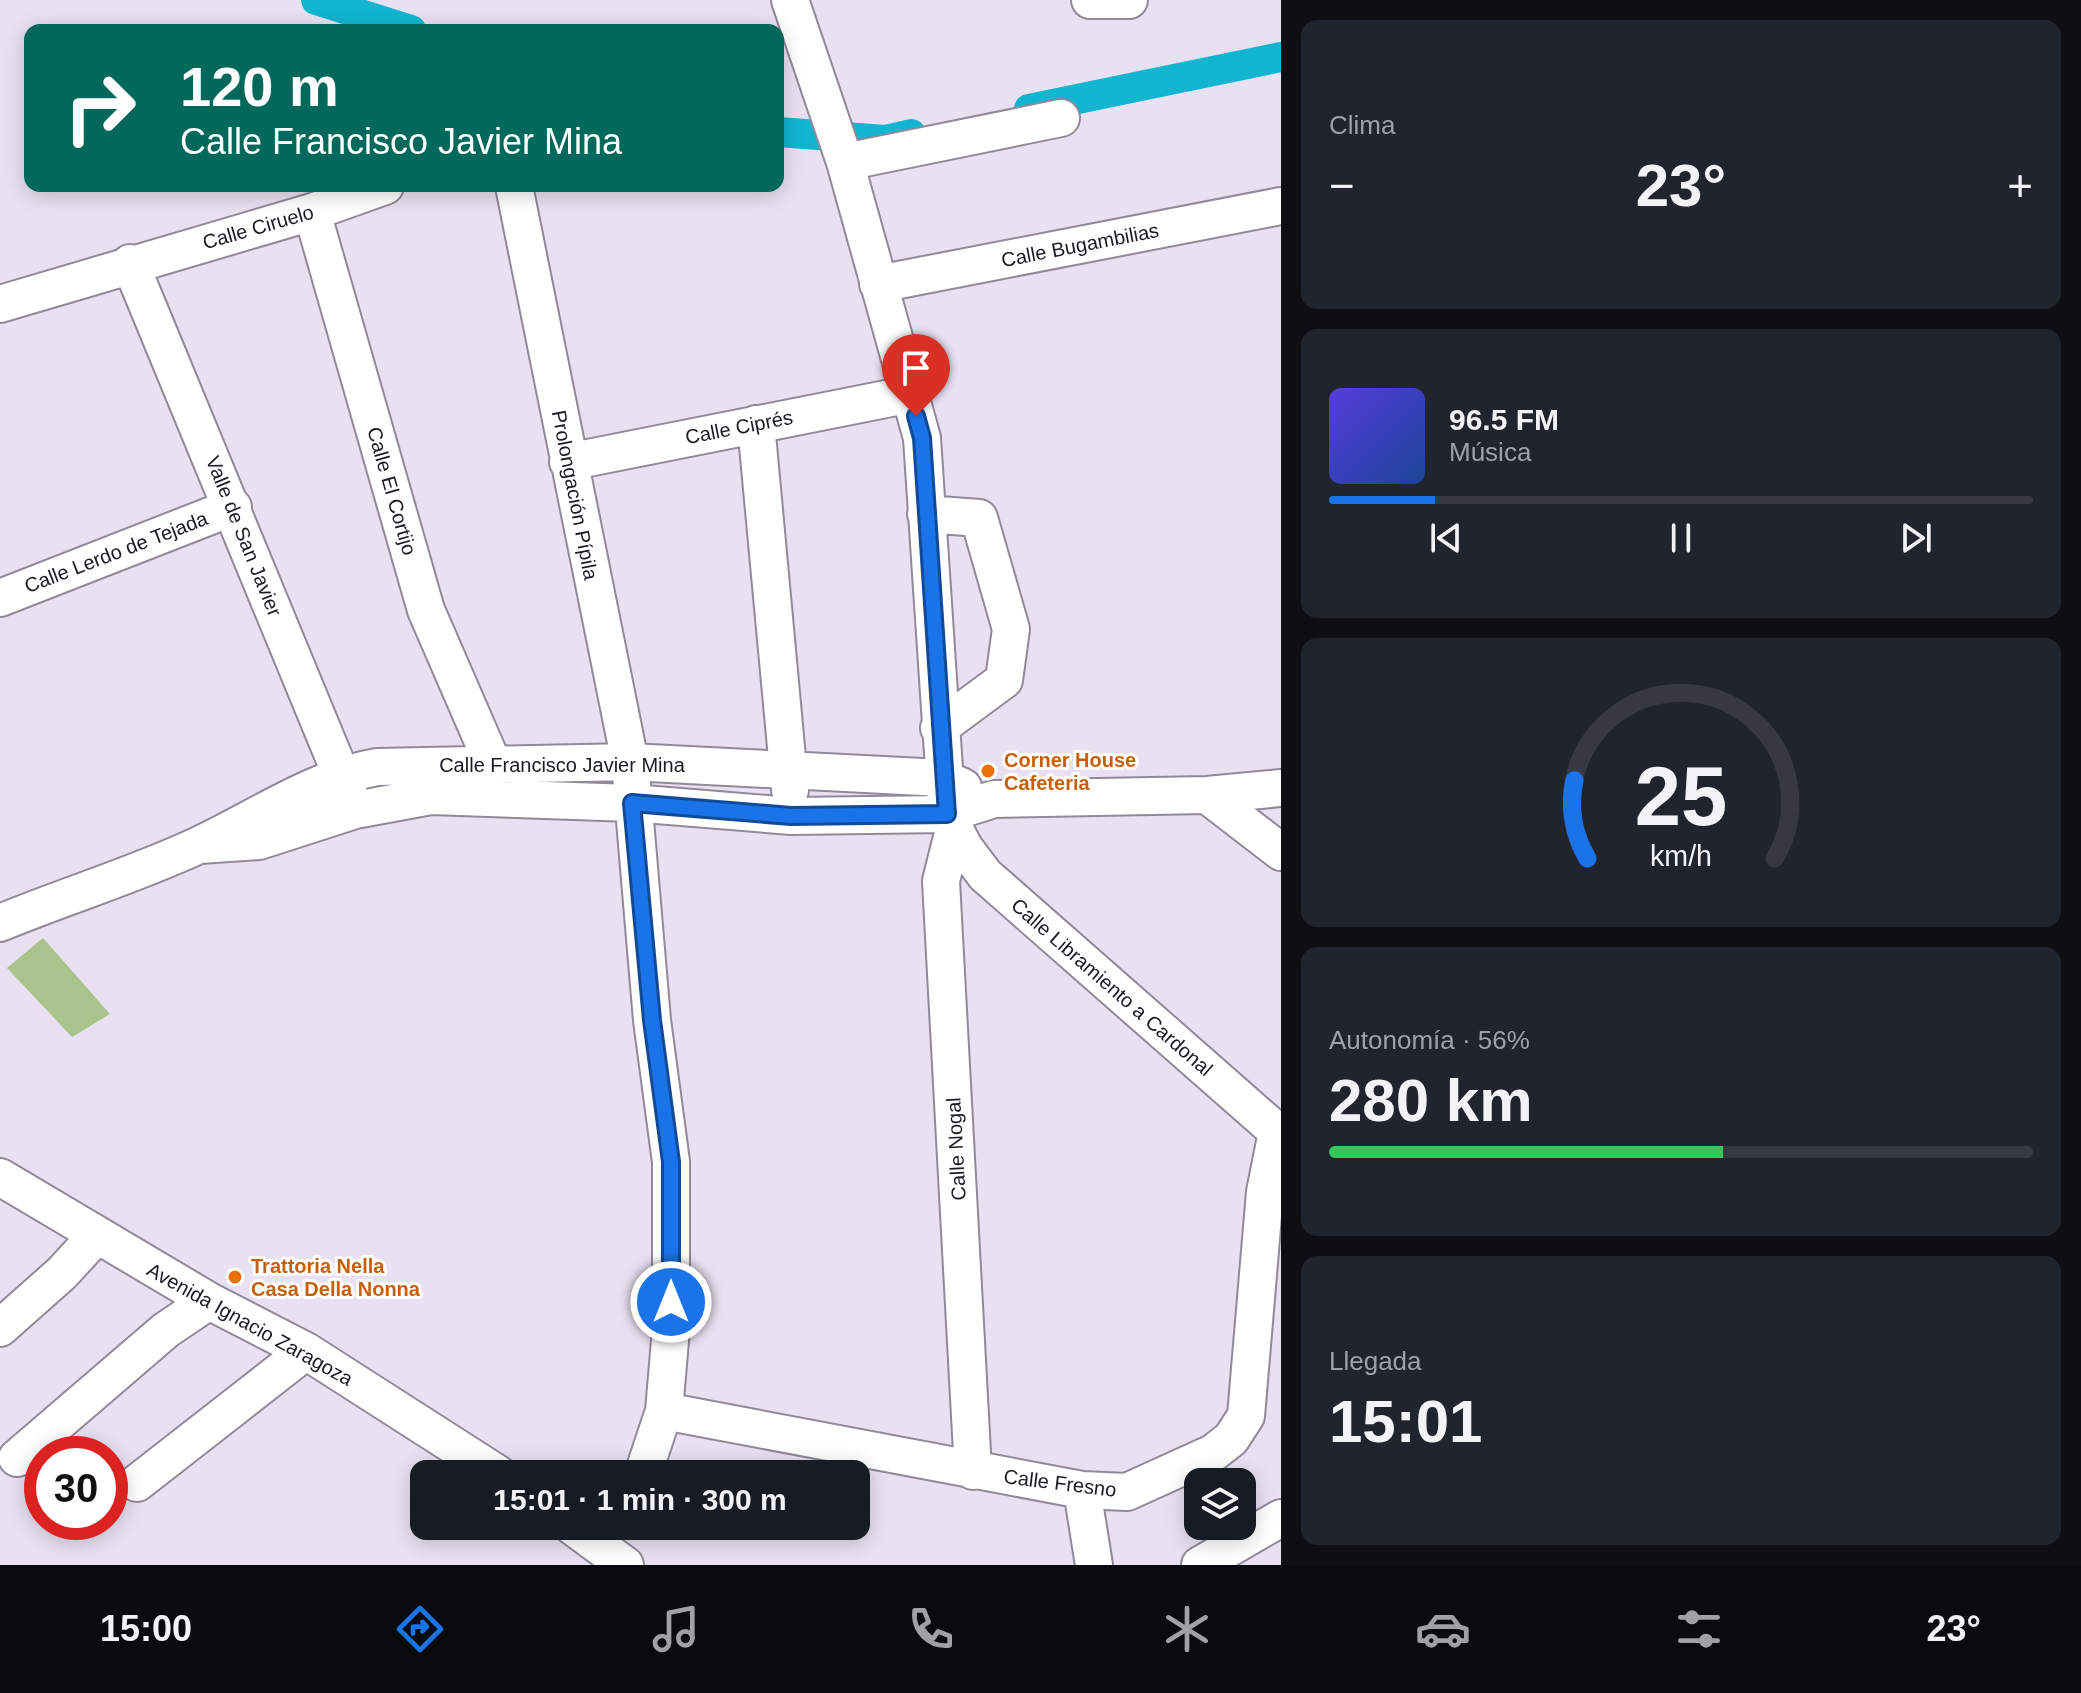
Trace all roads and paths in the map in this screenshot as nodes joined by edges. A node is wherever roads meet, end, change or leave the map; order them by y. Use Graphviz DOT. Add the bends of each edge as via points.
graph roads {
  1 [pos="1090,0"];
  2 [pos="1129,0"];
  3 [pos="795,16"];
  4 [pos="1061,118"];
  5 [pos="842,152"];
  6 [pos="368,192"];
  7 [pos="515,192"];
  8 [pos="1281,206"];
  9 [pos="312,212"];
  10 [pos="130,263"];
  11 [pos="878,284"];
  12 [pos="0,304"];
  13 [pos="911,394"];
  14 [pos="756,424"];
  15 [pos="568,462"];
  16 [pos="233,507"];
  17 [pos="926,514"];
  18 [pos="0,598"];
  19 [pos="939,728"];
  20 [pos="492,762"];
  21 [pos="630,762"];
  22 [pos="789,769"];
  23 [pos="340,774"];
  24 [pos="942,778"];
  25 [pos="1281,788"];
  26 [pos="1207,795"];
  27 [pos="994,799"];
  28 [pos="632,803"];
  29 [pos="355,810"];
  30 [pos="791,816"];
  31 [pos="950,822"];
  32 [pos="200,845"];
  33 [pos="1281,852"];
  34 [pos="0,923"];
  35 [pos="1279,1134"];
  36 [pos="0,1177"];
  37 [pos="96,1236"];
  38 [pos="209,1301"];
  39 [pos="0,1328"];
  40 [pos="306,1351"];
  41 [pos="664,1411"];
  42 [pos="17,1458"];
  43 [pos="476,1460"];
  44 [pos="648,1460"];
  45 [pos="973,1471"];
  46 [pos="137,1483"];
  47 [pos="1082,1490"];
  48 [pos="1281,1518"];
  49 [pos="1094,1565"];
  50 [pos="1200,1565"];
  1 -- 2 [label="street"];
  3 -- 5 [label="street"];
  4 -- 5 [label="street"];
  5 -- 11 [label="street"];
  6 -- 9 [label="street, Calle Ciruelo"];
  7 -- 15 [label="street, Prolongación Pípila"];
  8 -- 11 [label="street, Calle Bugambilias"];
  9 -- 10 [label="street, Calle Ciruelo"];
  9 -- 20 [label="street, Calle El Cortijo" via="426,610"];
  10 -- 12 [label="street, Calle Ciruelo"];
  10 -- 16 [label="street, Valle de San Javier"];
  11 -- 13 [label="street"];
  13 -- 14 [label="street, Calle Ciprés"];
  13 -- 17 [label="street" via="922,438"];
  14 -- 15 [label="street, Calle Ciprés"];
  14 -- 22 [label="street"];
  15 -- 21 [label="street, Prolongación Pípila"];
  16 -- 18 [label="street, Calle Lerdo de Tejada"];
  16 -- 23 [label="street, Valle de San Javier"];
  17 -- 19 [label="street"];
  17 -- 19 [label="street" via="979,518 1011,629 1004,680"];
  19 -- 24 [label="street"];
  20 -- 21 [label="street, Calle Francisco Javier Mina"];
  20 -- 23 [label="street, Calle Francisco Javier Mina" via="377,767"];
  21 -- 22 [label="street, Calle Francisco Javier Mina"];
  21 -- 28 [label="street, Prolongación Pípila"];
  22 -- 24 [label="street, Calle Francisco Javier Mina"];
  22 -- 30 [label="street"];
  23 -- 29 [label="street, Valle de San Javier"];
  23 -- 32 [label="street, Calle Francisco Javier Mina"];
  24 -- 27 [label="street, Calle Francisco Javier Mina"];
  24 -- 31 [label="street"];
  25 -- 26 [label="street"];
  26 -- 27 [label="street"];
  26 -- 33 [label="street"];
  27 -- 31 [label="street, Calle Francisco Javier Mina"];
  28 -- 29 [label="street, Calle Francisco Javier Mina" via="431,796"];
  28 -- 30 [label="street, Calle Francisco Javier Mina"];
  28 -- 41 [label="street, Prolongación Pípila" via="671,1162 671,1329"];
  29 -- 32 [label="street, Calle Francisco Javier Mina" via="259,841"];
  30 -- 31 [label="street, Calle Francisco Javier Mina"];
  31 -- 35 [label="street, Calle Libramiento a Cardonal" via="985,875"];
  31 -- 45 [label="street, Calle Nogal" via="941,881"];
  32 -- 34 [label="street, Calle Francisco Javier Mina"];
  35 -- 47 [label="street, Calle Fresno" via="1265,1192 1246,1416 1231,1439 1213,1453 1127,1492"];
  36 -- 37 [label="street, Avenida Ignacio Zaragoza"];
  37 -- 38 [label="street, Avenida Ignacio Zaragoza"];
  37 -- 39 [label="street"];
  38 -- 40 [label="street, Avenida Ignacio Zaragoza"];
  38 -- 42 [label="street" via="166,1330"];
  40 -- 43 [label="street, Avenida Ignacio Zaragoza"];
  40 -- 46 [label="street"];
  41 -- 44 [label="street, Prolongación Pípila"];
  41 -- 45 [label="street, Calle Fresno"];
  45 -- 47 [label="street, Calle Fresno"];
  47 -- 49 [label="street"];
  48 -- 50 [label="street"];
}
